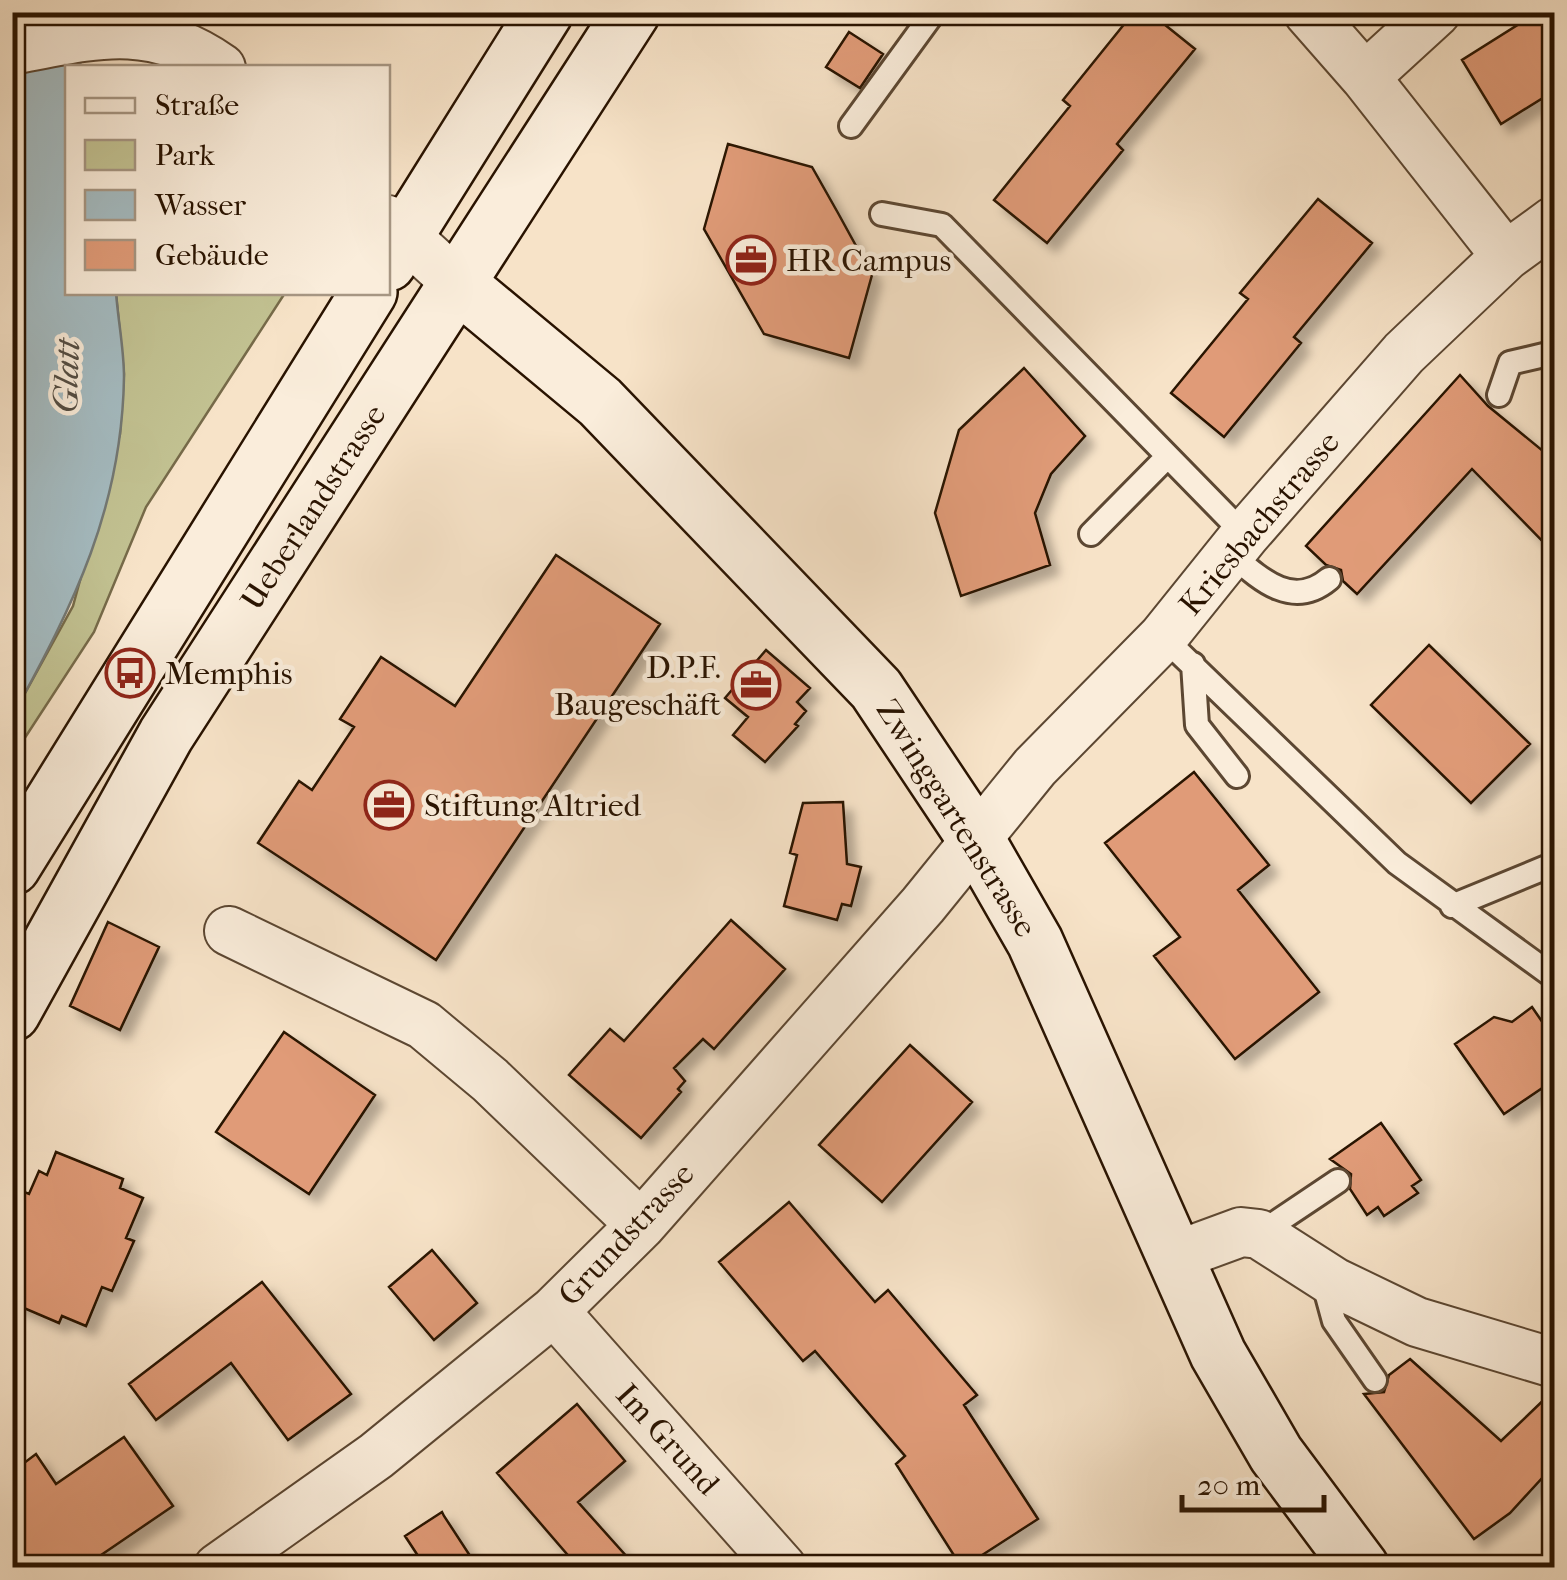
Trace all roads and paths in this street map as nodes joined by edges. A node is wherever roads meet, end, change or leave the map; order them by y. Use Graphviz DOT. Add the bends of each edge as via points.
graph roads {
  1 [pos="545,12"];
  2 [pos="632,12"];
  3 [pos="934,12"];
  4 [pos="1308,12"];
  5 [pos="1436,12"];
  6 [pos="183,28"];
  7 [pos="12,50"];
  8 [pos="218,65"];
  9 [pos="1365,78"];
  10 [pos="851,126"];
  11 [pos="882,214"];
  12 [pos="1554,221"];
  13 [pos="393,239"];
  14 [pos="1506,256"];
  15 [pos="458,284"];
  16 [pos="367,295"];
  17 [pos="1544,355"];
  18 [pos="1498,395"];
  19 [pos="1166,458"];
  20 [pos="1092,534"];
  21 [pos="1237,544"];
  22 [pos="1329,580"];
  23 [pos="1178,650"];
  24 [pos="1237,776"];
  25 [pos="976,840"];
  26 [pos="1554,864"];
  27 [pos="12,867"];
  28 [pos="1452,906"];
  29 [pos="229,931"];
  30 [pos="1554,977"];
  31 [pos="12,1013"];
  32 [pos="1338,1181"];
  33 [pos="641,1224"];
  34 [pos="1259,1234"];
  35 [pos="1172,1257"];
  36 [pos="1322,1274"];
  37 [pos="554,1311"];
  38 [pos="1554,1362"];
  39 [pos="1375,1380"];
  40 [pos="222,1565"];
  41 [pos="782,1568"];
  42 [pos="1361,1568"];
  1 -- 13 [label="main road"];
  2 -- 15 [label="main road, Ueberlandstrasse"];
  3 -- 10 [label="lane"];
  4 -- 9 [label="street"];
  5 -- 9 [label="street"];
  6 -- 7 [label="street"];
  6 -- 8 [label="street"];
  9 -- 14 [label="street"];
  11 -- 19 [label="lane" via="942,224"];
  12 -- 14 [label="street, Kriesbachstrasse"];
  13 -- 15 [label="street"];
  14 -- 21 [label="street, Kriesbachstrasse" via="1404,353"];
  15 -- 25 [label="main road, Zwinggartenstrasse" via="600,402 802,608 876,689"];
  15 -- 31 [label="main road, Ueberlandstrasse" via="166,734"];
  16 -- 27 [label="main road, Ueberlandstrasse"];
  17 -- 18 [label="lane" via="1510,363"];
  19 -- 20 [label="lane"];
  19 -- 21 [label="lane"];
  21 -- 22 [label="lane" via="1282,592 1314,592"];
  21 -- 23 [label="street, Kriesbachstrasse"];
  23 -- 24 [label="lane" via="1197,726"];
  23 -- 25 [label="street, Kriesbachstrasse" via="1034,767"];
  23 -- 28 [label="lane" via="1397,864"];
  25 -- 33 [label="street, Grundstrasse"];
  25 -- 35 [label="main road, Zwinggartenstrasse" via="1035,942"];
  26 -- 28 [label="lane"];
  28 -- 30 [label="lane"];
  29 -- 33 [label="street" via="424,1024"];
  32 -- 34 [label="lane"];
  33 -- 37 [label="street, Grundstrasse"];
  34 -- 35 [label="street" via="1241,1232"];
  34 -- 36 [label="street"];
  35 -- 42 [label="main road, Zwinggartenstrasse" via="1276,1454"];
  36 -- 38 [label="street" via="1416,1322"];
  36 -- 39 [label="lane" via="1334,1321"];
  37 -- 40 [label="street, Grundstrasse" via="376,1456"];
  37 -- 41 [label="street, Im Grund"];
}
